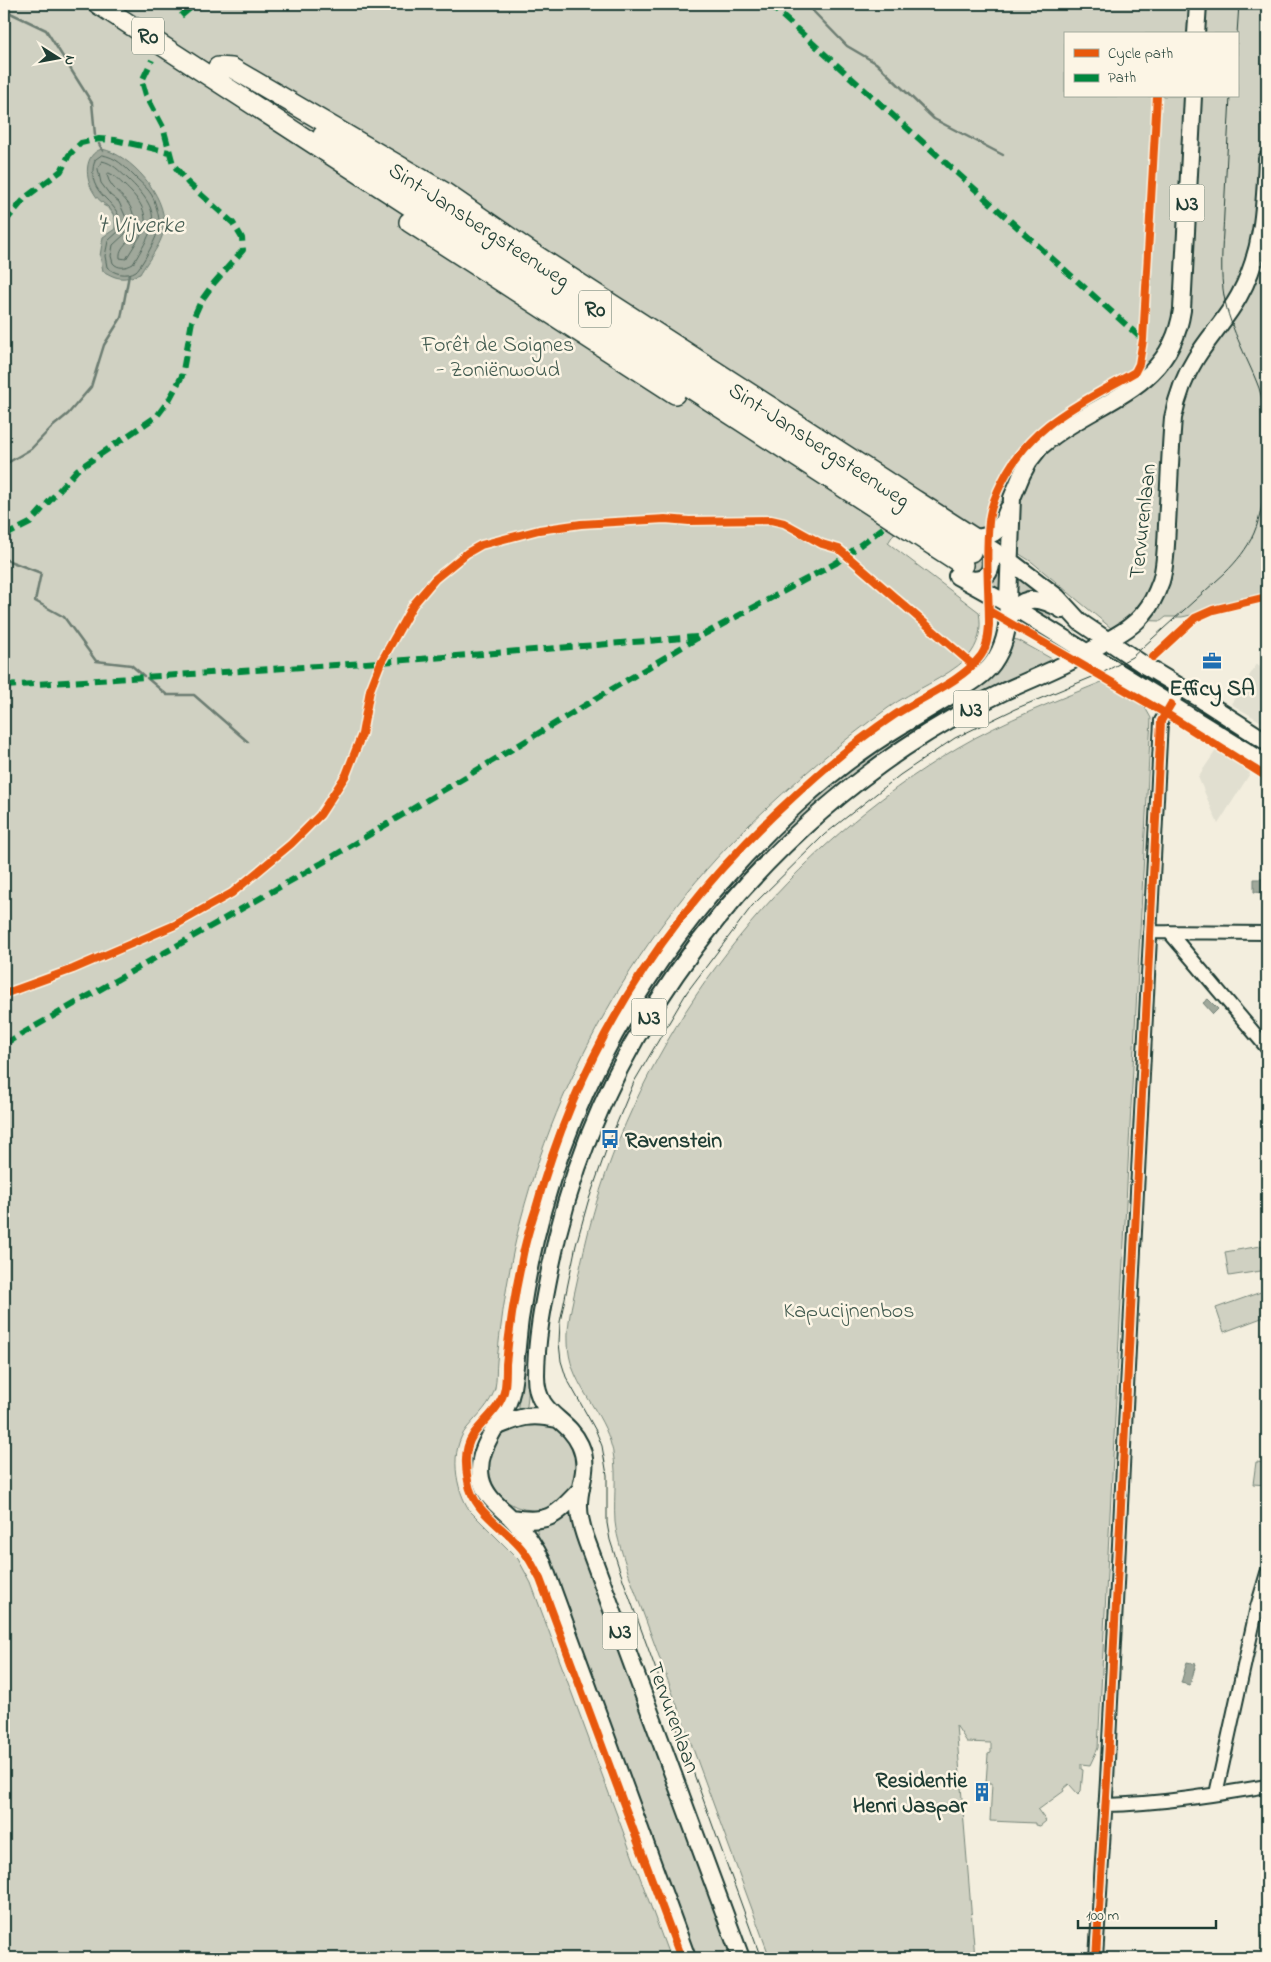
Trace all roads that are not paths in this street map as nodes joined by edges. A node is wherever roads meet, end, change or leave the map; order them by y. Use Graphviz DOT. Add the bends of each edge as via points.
graph roads {
  1 [pos="98,4"];
  2 [pos="119,4"];
  3 [pos="1198,4"];
  4 [pos="1196,32"];
  5 [pos="1193,98"];
  6 [pos="1267,159"];
  7 [pos="1012,498"];
  8 [pos="970,555"];
  9 [pos="1010,561"];
  10 [pos="1011,606"];
  11 [pos="1080,622"];
  12 [pos="1135,622"];
  13 [pos="1108,641"];
  14 [pos="1088,654"];
  15 [pos="1132,657"];
  16 [pos="1181,688"];
  17 [pos="1171,704"];
  18 [pos="1267,742"];
  19 [pos="1267,764"];
  20 [pos="1150,932"];
  21 [pos="1169,932"];
  22 [pos="1267,933"];
  23 [pos="1267,1048"];
  24 [pos="557,1419"];
  25 [pos="496,1427"];
  26 [pos="582,1489"];
  27 [pos="511,1518"];
  28 [pos="1267,1573"];
  29 [pos="1262,1611"];
  30 [pos="1267,1786"];
  31 [pos="1216,1794"];
  32 [pos="1105,1805"];
  33 [pos="687,1958"];
  34 [pos="740,1958"];
  35 [pos="1096,1958"];
  1 -- 8 [label="highway, Sint-Jansbergsteenweg / R0"];
  2 -- 8 [label="highway, Sint-Jansbergsteenweg / R0"];
  3 -- 4 [label="main road"];
  5 -- 7 [label="main road, N3" via="1182,310 1176,337 1158,366 1138,384 1062,429 1040,447 1022,474"];
  6 -- 12 [label="main road, Tervurenlaan / N3" via="1260,244 1251,273 1232,309 1196,358 1177,400 1172,428 1162,578 1151,603"];
  7 -- 8 [label="main road" via="1002,525"];
  7 -- 9 [label="main road, N3"];
  8 -- 9 [label="main road"];
  8 -- 10 [label="main road"];
  9 -- 10 [label="main road, N3"];
  9 -- 11 [label="main road" via="1057,597"];
  10 -- 11 [label="main road" via="1041,599"];
  10 -- 14 [label="main road"];
  10 -- 25 [label="main road, N3" via="1006,634 995,661 984,674 852,759 798,804 746,853 698,907 648,978 598,1065 548,1190 521,1315 512,1392"];
  11 -- 13 [label="main road"];
  12 -- 13 [label="main road, Tervurenlaan / N3"];
  12 -- 15 [label="main road"];
  13 -- 14 [label="main road, Tervurenlaan / N3"];
  13 -- 15 [label="main road"];
  14 -- 17 [label="main road"];
  14 -- 24 [label="main road, Tervurenlaan / N3" via="958,716 906,747 862,779 808,823 762,867 716,920 670,982 600,1109 569,1193 555,1243 541,1317 536,1379 544,1407"];
  15 -- 16 [label="main road"];
  16 -- 17 [label="street"];
  16 -- 18 [label="main road"];
  17 -- 19 [label="main road"];
  17 -- 20 [label="street" via="1161,721"];
  20 -- 21 [label="street"];
  20 -- 32 [label="street"];
  21 -- 22 [label="street"];
  21 -- 23 [label="street"];
  24 -- 25 [label="main road" via="527,1416"];
  24 -- 26 [label="main road, Tervurenlaan / N3" via="579,1442 584,1458"];
  25 -- 27 [label="main road, N3" via="482,1451 479,1464 481,1481 488,1496"];
  26 -- 27 [label="main road" via="552,1516 536,1520"];
  26 -- 34 [label="main road, Tervurenlaan / N3" via="578,1506 587,1542"];
  27 -- 33 [label="main road, N3" via="542,1561"];
  28 -- 29 [label="street"];
  29 -- 31 [label="street"];
  30 -- 31 [label="street"];
  31 -- 32 [label="street"];
  32 -- 35 [label="street"];
}
